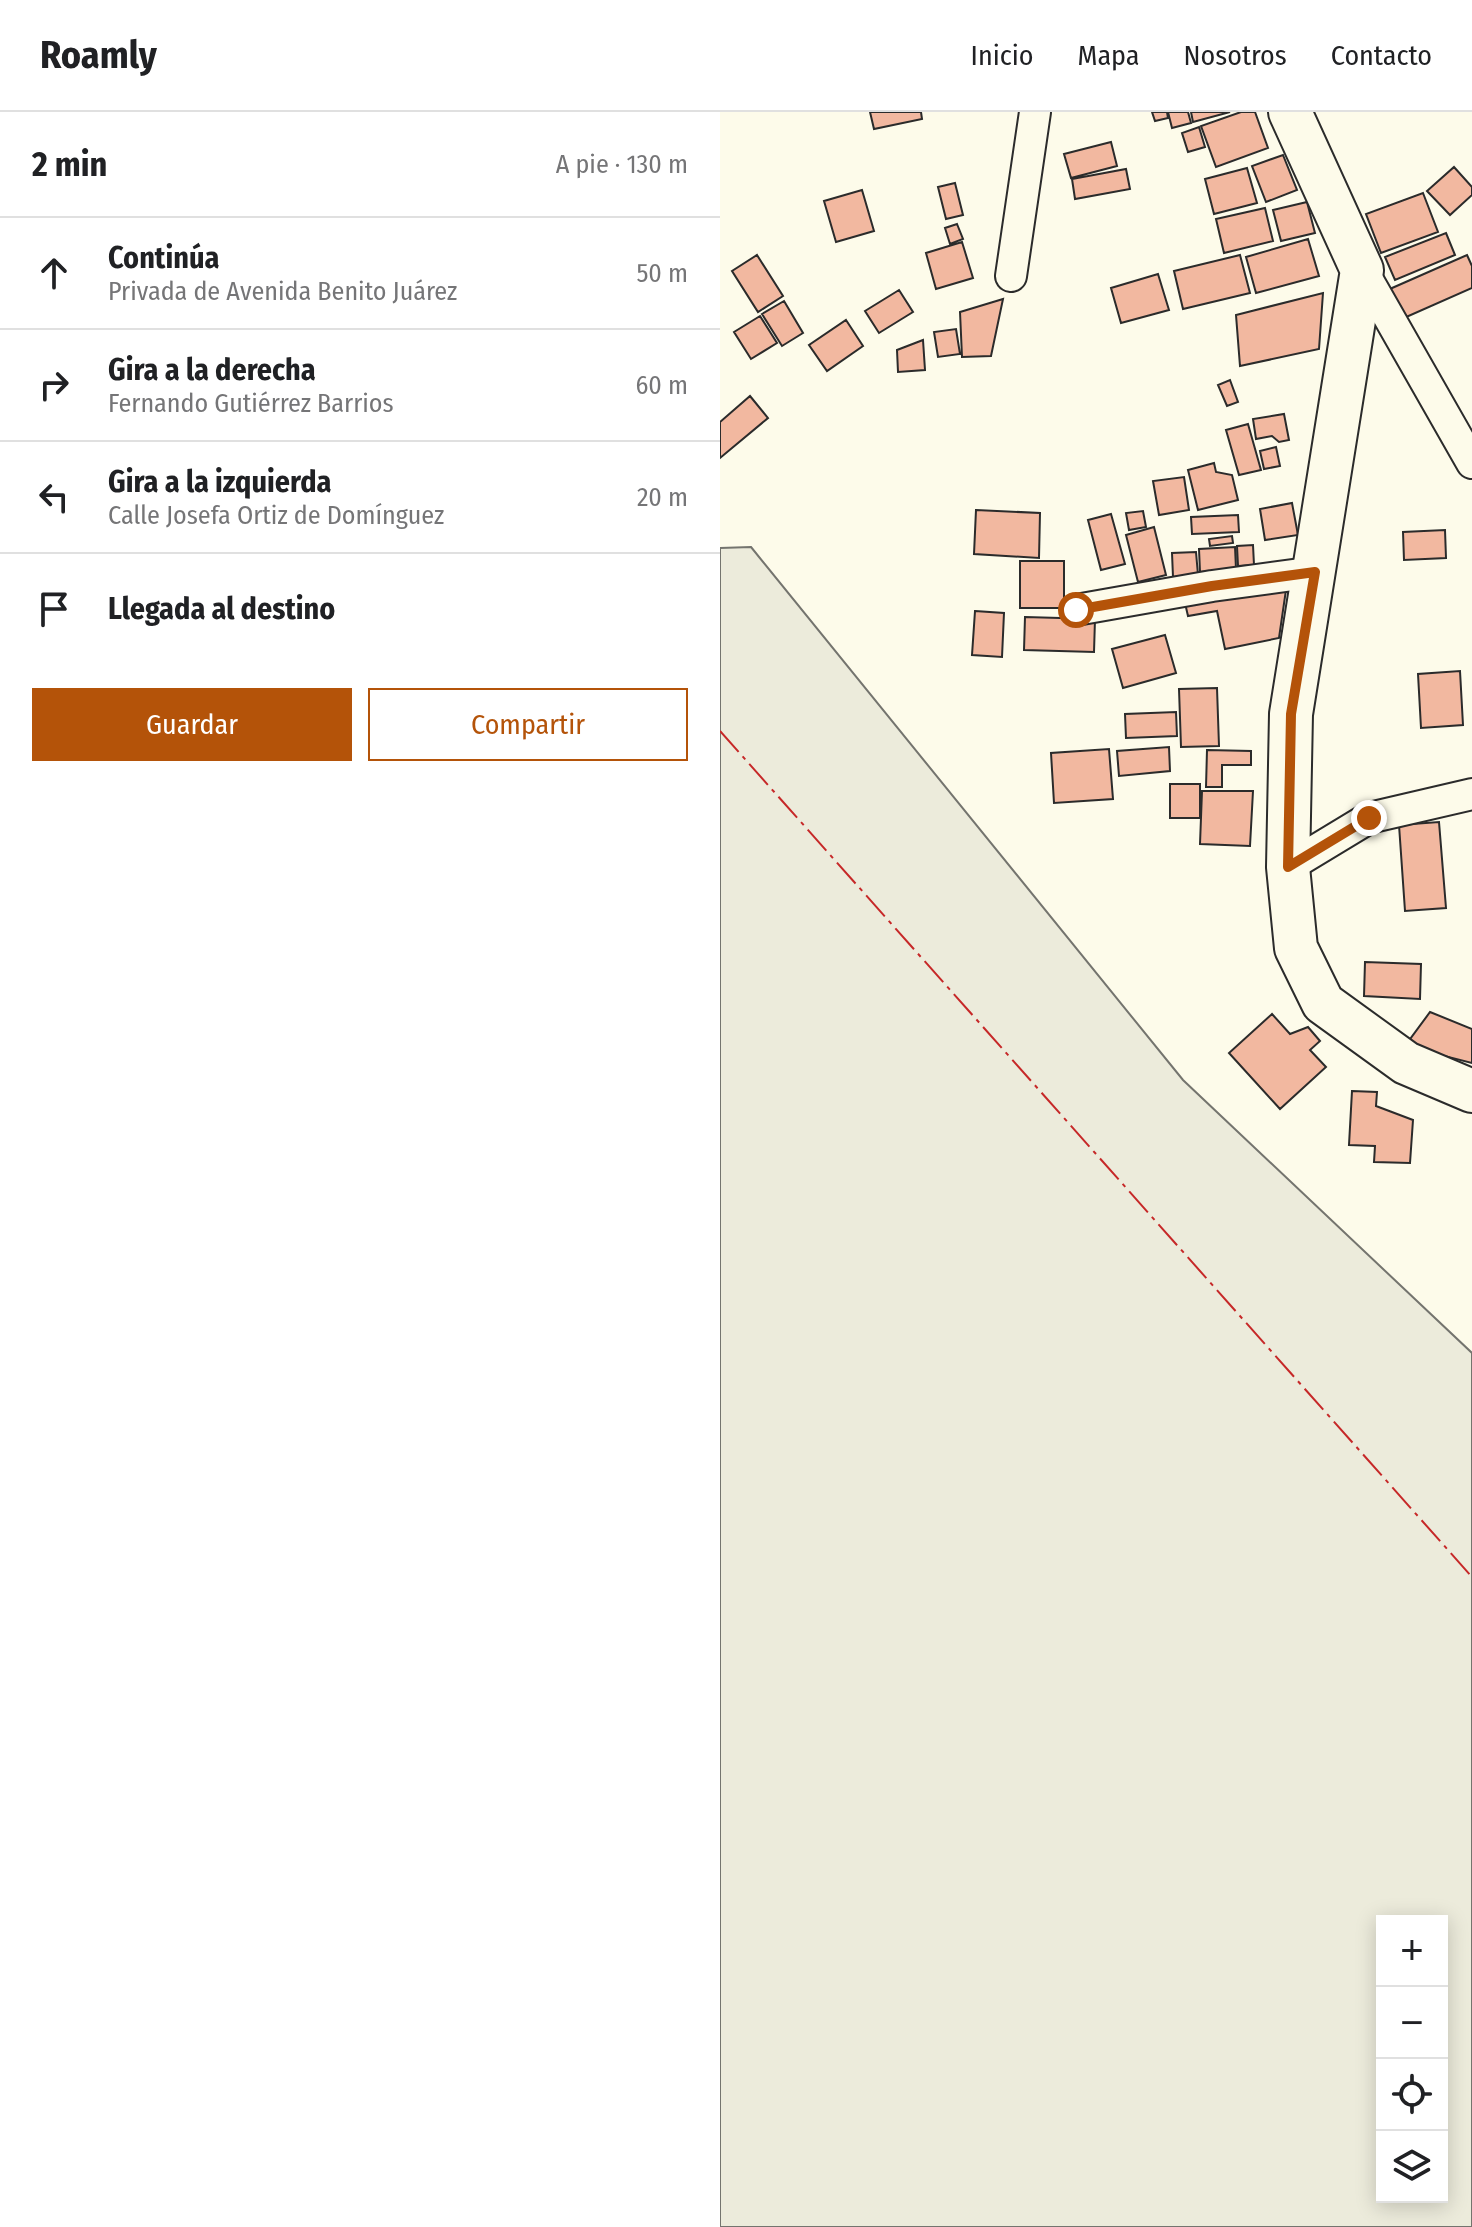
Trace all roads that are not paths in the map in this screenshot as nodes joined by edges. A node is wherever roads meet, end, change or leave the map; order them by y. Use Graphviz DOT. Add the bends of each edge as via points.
graph roads {
  1 [pos="1035,112"];
  2 [pos="1290,112"];
  3 [pos="1362,270"];
  4 [pos="1011,276"];
  5 [pos="1472,463"];
  6 [pos="1315,572"];
  7 [pos="1076,610"];
  8 [pos="1472,794"];
  9 [pos="1288,867"];
  10 [pos="1472,1091"];
  1 -- 4 [label="street"];
  2 -- 3 [label="main road"];
  3 -- 5 [label="street"];
  3 -- 6 [label="main road"];
  6 -- 7 [label="street"];
  6 -- 9 [label="main road" via="1291,714"];
  8 -- 9 [label="street" via="1369,818"];
  9 -- 10 [label="main road" via="1296,948 1323,1003 1406,1063"];
}
